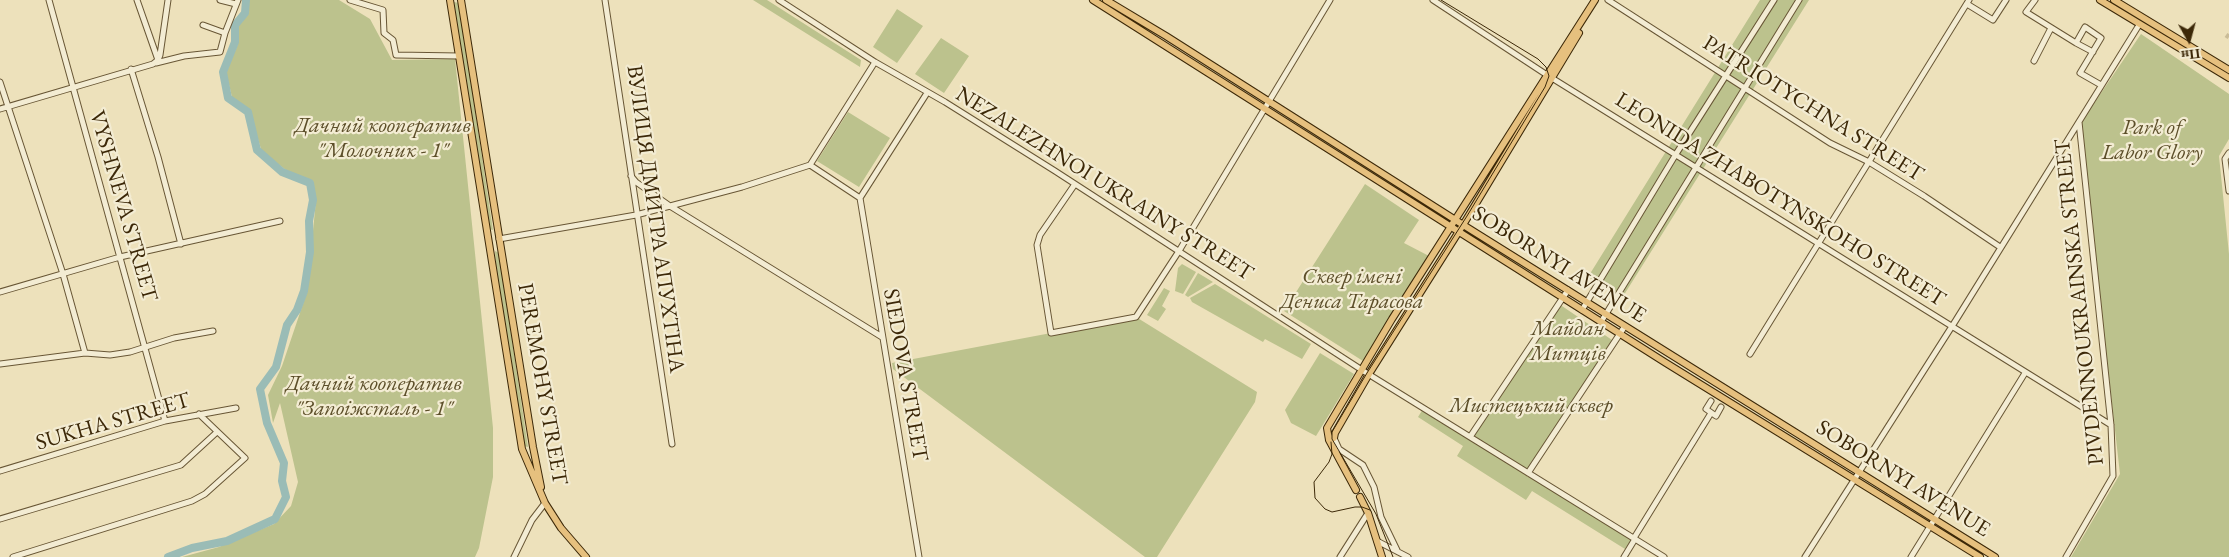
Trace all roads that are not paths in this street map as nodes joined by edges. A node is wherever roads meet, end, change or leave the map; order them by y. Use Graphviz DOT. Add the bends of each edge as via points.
graph roads {
  1 [pos="49,0"];
  2 [pos="137,0"];
  3 [pos="168,0"];
  4 [pos="220,0"];
  5 [pos="350,0"];
  6 [pos="450,0"];
  7 [pos="461,0"];
  8 [pos="605,0"];
  9 [pos="779,0"];
  10 [pos="1093,0"];
  11 [pos="1106,0"];
  12 [pos="1330,0"];
  13 [pos="1432,0"];
  14 [pos="1595,0"];
  15 [pos="1599,0"];
  16 [pos="1608,0"];
  17 [pos="1774,0"];
  18 [pos="1799,0"];
  19 [pos="2006,0"];
  20 [pos="2035,0"];
  21 [pos="2100,0"];
  22 [pos="2114,0"];
  23 [pos="237,2"];
  24 [pos="1968,2"];
  25 [pos="2144,18"];
  26 [pos="203,25"];
  27 [pos="2139,25"];
  28 [pos="2051,28"];
  29 [pos="225,33"];
  30 [pos="2076,43"];
  31 [pos="2093,52"];
  32 [pos="459,56"];
  33 [pos="2034,61"];
  34 [pos="875,62"];
  35 [pos="153,63"];
  36 [pos="131,69"];
  37 [pos="2229,70"];
  38 [pos="1726,75"];
  39 [pos="1549,76"];
  40 [pos="2229,78"];
  41 [pos="0,82"];
  42 [pos="2101,85"];
  43 [pos="73,87"];
  44 [pos="1745,87"];
  45 [pos="927,93"];
  46 [pos="1269,100"];
  47 [pos="8,107"];
  48 [pos="1264,108"];
  49 [pos="0,109"];
  50 [pos="2079,122"];
  51 [pos="2229,153"];
  52 [pos="1676,154"];
  53 [pos="1869,162"];
  54 [pos="810,165"];
  55 [pos="1696,168"];
  56 [pos="631,176"];
  57 [pos="1075,184"];
  58 [pos="2229,191"];
  59 [pos="860,198"];
  60 [pos="670,206"];
  61 [pos="636,215"];
  62 [pos="1455,220"];
  63 [pos="280,221"];
  64 [pos="1463,225"];
  65 [pos="1450,227"];
  66 [pos="1458,232"];
  67 [pos="499,240"];
  68 [pos="488,241"];
  69 [pos="182,244"];
  70 [pos="1818,244"];
  71 [pos="2000,247"];
  72 [pos="1179,251"];
  73 [pos="120,258"];
  74 [pos="63,274"];
  75 [pos="1568,290"];
  76 [pos="0,292"];
  77 [pos="1563,298"];
  78 [pos="1587,302"];
  79 [pos="1582,310"];
  80 [pos="1607,314"];
  81 [pos="1601,322"];
  82 [pos="1625,326"];
  83 [pos="1952,327"];
  84 [pos="213,331"];
  85 [pos="1620,334"];
  86 [pos="882,337"];
  87 [pos="146,346"];
  88 [pos="85,353"];
  89 [pos="1750,354"];
  90 [pos="0,364"];
  91 [pos="1361,368"];
  92 [pos="2025,373"];
  93 [pos="1369,374"];
  94 [pos="1711,401"];
  95 [pos="1721,407"];
  96 [pos="236,408"];
  97 [pos="1711,412"];
  98 [pos="199,414"];
  99 [pos="166,421"];
  100 [pos="2111,425"];
  101 [pos="217,432"];
  102 [pos="1470,436"];
  103 [pos="1332,439"];
  104 [pos="672,444"];
  105 [pos="0,471"];
  106 [pos="1858,472"];
  107 [pos="1528,473"];
  108 [pos="1853,479"];
  109 [pos="1356,490"];
  110 [pos="1360,496"];
  111 [pos="545,503"];
  112 [pos="1368,513"];
  113 [pos="0,519"];
  114 [pos="1934,519"];
  115 [pos="1930,527"];
  116 [pos="1635,539"];
  117 [pos="1377,541"];
  118 [pos="1396,550"];
  119 [pos="13,557"];
  120 [pos="514,557"];
  121 [pos="586,557"];
  122 [pos="919,557"];
  123 [pos="1340,557"];
  124 [pos="1382,557"];
  125 [pos="1408,557"];
  126 [pos="1624,557"];
  127 [pos="1664,557"];
  128 [pos="1805,557"];
  129 [pos="1911,557"];
  130 [pos="1980,557"];
  131 [pos="1995,557"];
  132 [pos="2066,557"];
  1 -- 43 [label="street, VYSHNEVA STREET"];
  2 -- 35 [label="street"];
  3 -- 35 [label="street"];
  4 -- 23 [label="street"];
  5 -- 32 [label="street" via="383,10 384,33 393,40 396,55"];
  6 -- 32 [label="main road, PEREMOHY STREET"];
  7 -- 67 [label="main road, PEREMOHY STREET"];
  8 -- 56 [label="street, ВУЛИЦЯ ДМИТРА АПУХТІНА"];
  9 -- 34 [label="street, NEZALEZHNOI UKRAINY STREET"];
  10 -- 48 [label="main road, SOBORNYI AVENUE"];
  11 -- 46 [label="main road, SOBORNYI AVENUE"];
  12 -- 46 [label="street"];
  13 -- 39 [label="street, LEONIDA ZHABOTYNSKOHO STREET"];
  14 -- 39 [label="main road"];
  15 -- 39 [label="main road"];
  16 -- 38 [label="street, PATRIOTYCHNA STREET"];
  17 -- 38 [label="street"];
  18 -- 44 [label="street"];
  19 -- 24 [label="street" via="1993,20"];
  20 -- 28 [label="street" via="2026,12"];
  21 -- 27 [label="main road"];
  22 -- 25 [label="main road"];
  23 -- 29 [label="street"];
  24 -- 53 [label="street"];
  25 -- 27 [label="main road"];
  25 -- 37 [label="main road"];
  26 -- 29 [label="street"];
  27 -- 40 [label="main road"];
  27 -- 42 [label="street"];
  28 -- 30 [label="street"];
  28 -- 33 [label="street"];
  29 -- 35 [label="street" via="220,52"];
  30 -- 31 [label="street"];
  30 -- 31 [label="street" via="2085,27 2101,38"];
  31 -- 42 [label="street" via="2080,73"];
  32 -- 68 [label="main road, PEREMOHY STREET"];
  34 -- 45 [label="street, NEZALEZHNOI UKRAINY STREET"];
  34 -- 54 [label="street"];
  35 -- 36 [label="street"];
  36 -- 43 [label="street"];
  36 -- 69 [label="street"];
  38 -- 44 [label="street, PATRIOTYCHNA STREET"];
  38 -- 52 [label="street"];
  39 -- 52 [label="street, LEONIDA ZHABOTYNSKOHO STREET"];
  39 -- 62 [label="main road"];
  39 -- 64 [label="main road"];
  41 -- 47 [label="street"];
  42 -- 50 [label="street"];
  43 -- 47 [label="street"];
  43 -- 73 [label="street, VYSHNEVA STREET"];
  44 -- 53 [label="street, PATRIOTYCHNA STREET" via="1830,143"];
  44 -- 55 [label="street"];
  45 -- 57 [label="street, NEZALEZHNOI UKRAINY STREET"];
  45 -- 59 [label="street"];
  46 -- 48 [label="street"];
  46 -- 62 [label="main road, SOBORNYI AVENUE"];
  47 -- 49 [label="street"];
  47 -- 74 [label="street"];
  48 -- 65 [label="main road, SOBORNYI AVENUE"];
  48 -- 72 [label="street"];
  50 -- 71 [label="street"];
  50 -- 100 [label="street, PIVDENNOUKRAINSKA STREET"];
  51 -- 58 [label="street" via="2225,159"];
  52 -- 55 [label="street, LEONIDA ZHABOTYNSKOHO STREET"];
  52 -- 78 [label="street"];
  53 -- 70 [label="street"];
  53 -- 71 [label="street, PATRIOTYCHNA STREET"];
  54 -- 59 [label="street"];
  54 -- 60 [label="street"];
  55 -- 70 [label="street, LEONIDA ZHABOTYNSKOHO STREET"];
  55 -- 80 [label="street"];
  56 -- 60 [label="street"];
  56 -- 61 [label="street, ВУЛИЦЯ ДМИТРА АПУХТІНА"];
  57 -- 72 [label="street, NEZALEZHNOI UKRAINY STREET"];
  57 -- 72 [label="street" via="1040,235 1037,245 1051,333 1136,317"];
  59 -- 86 [label="street, SIEDOVA STREET"];
  60 -- 61 [label="street"];
  60 -- 86 [label="street"];
  61 -- 67 [label="street"];
  61 -- 104 [label="street, ВУЛИЦЯ ДМИТРА АПУХТІНА"];
  62 -- 64 [label="main road, SOBORNYI AVENUE"];
  62 -- 65 [label="main road"];
  63 -- 69 [label="street"];
  64 -- 66 [label="main road"];
  64 -- 75 [label="main road, SOBORNYI AVENUE"];
  65 -- 66 [label="main road, SOBORNYI AVENUE"];
  65 -- 91 [label="main road"];
  66 -- 77 [label="main road, SOBORNYI AVENUE"];
  66 -- 93 [label="main road"];
  67 -- 68 [label="main road"];
  67 -- 111 [label="main road, PEREMOHY STREET"];
  68 -- 111 [label="main road, PEREMOHY STREET" via="522,449"];
  69 -- 73 [label="street"];
  70 -- 83 [label="street, LEONIDA ZHABOTYNSKOHO STREET"];
  70 -- 89 [label="street"];
  71 -- 83 [label="street"];
  72 -- 91 [label="street, NEZALEZHNOI UKRAINY STREET"];
  73 -- 74 [label="street"];
  73 -- 87 [label="street, VYSHNEVA STREET"];
  74 -- 76 [label="street"];
  74 -- 88 [label="street"];
  75 -- 77 [label="street"];
  75 -- 78 [label="main road, SOBORNYI AVENUE"];
  77 -- 79 [label="main road, SOBORNYI AVENUE"];
  77 -- 102 [label="street"];
  78 -- 79 [label="street"];
  78 -- 80 [label="main road, SOBORNYI AVENUE"];
  79 -- 81 [label="main road, SOBORNYI AVENUE"];
  80 -- 81 [label="street"];
  80 -- 82 [label="main road, SOBORNYI AVENUE"];
  81 -- 85 [label="main road, SOBORNYI AVENUE"];
  82 -- 85 [label="street"];
  82 -- 106 [label="main road, SOBORNYI AVENUE"];
  83 -- 92 [label="street, LEONIDA ZHABOTYNSKOHO STREET"];
  83 -- 106 [label="street"];
  84 -- 87 [label="street"];
  85 -- 107 [label="street"];
  85 -- 108 [label="main road, SOBORNYI AVENUE"];
  86 -- 122 [label="street, SIEDOVA STREET"];
  87 -- 88 [label="street" via="110,355"];
  87 -- 99 [label="street, VYSHNEVA STREET"];
  88 -- 90 [label="street"];
  91 -- 93 [label="street, NEZALEZHNOI UKRAINY STREET"];
  91 -- 103 [label="main road" via="1327,428"];
  92 -- 100 [label="street, LEONIDA ZHABOTYNSKOHO STREET"];
  92 -- 114 [label="street"];
  93 -- 102 [label="street, NEZALEZHNOI UKRAINY STREET"];
  93 -- 103 [label="main road"];
  94 -- 97 [label="street" via="1706,409"];
  95 -- 97 [label="street" via="1716,416"];
  96 -- 98 [label="street, SUKHA STREET"];
  97 -- 116 [label="street"];
  98 -- 99 [label="street, SUKHA STREET"];
  98 -- 101 [label="street"];
  99 -- 105 [label="street, SUKHA STREET"];
  100 -- 132 [label="street, PIVDENNOUKRAINSKA STREET" via="2113,476"];
  101 -- 113 [label="street" via="181,464"];
  101 -- 119 [label="street" via="245,458 205,494 192,501"];
  102 -- 107 [label="street, NEZALEZHNOI UKRAINY STREET"];
  103 -- 109 [label="main road"];
  103 -- 118 [label="street" via="1339,449 1363,465"];
  106 -- 108 [label="street"];
  106 -- 114 [label="main road, SOBORNYI AVENUE"];
  107 -- 116 [label="street, NEZALEZHNOI UKRAINY STREET"];
  108 -- 115 [label="main road, SOBORNYI AVENUE"];
  108 -- 128 [label="street"];
  110 -- 112 [label="main road"];
  111 -- 120 [label="street" via="532,520"];
  111 -- 121 [label="main road"];
  112 -- 117 [label="main road"];
  112 -- 123 [label="street"];
  114 -- 115 [label="street"];
  114 -- 131 [label="main road, SOBORNYI AVENUE"];
  115 -- 129 [label="street"];
  115 -- 130 [label="main road, SOBORNYI AVENUE"];
  116 -- 126 [label="street"];
  116 -- 127 [label="street, NEZALEZHNOI UKRAINY STREET"];
  117 -- 118 [label="street"];
  117 -- 124 [label="main road"];
  118 -- 125 [label="street"];
}
